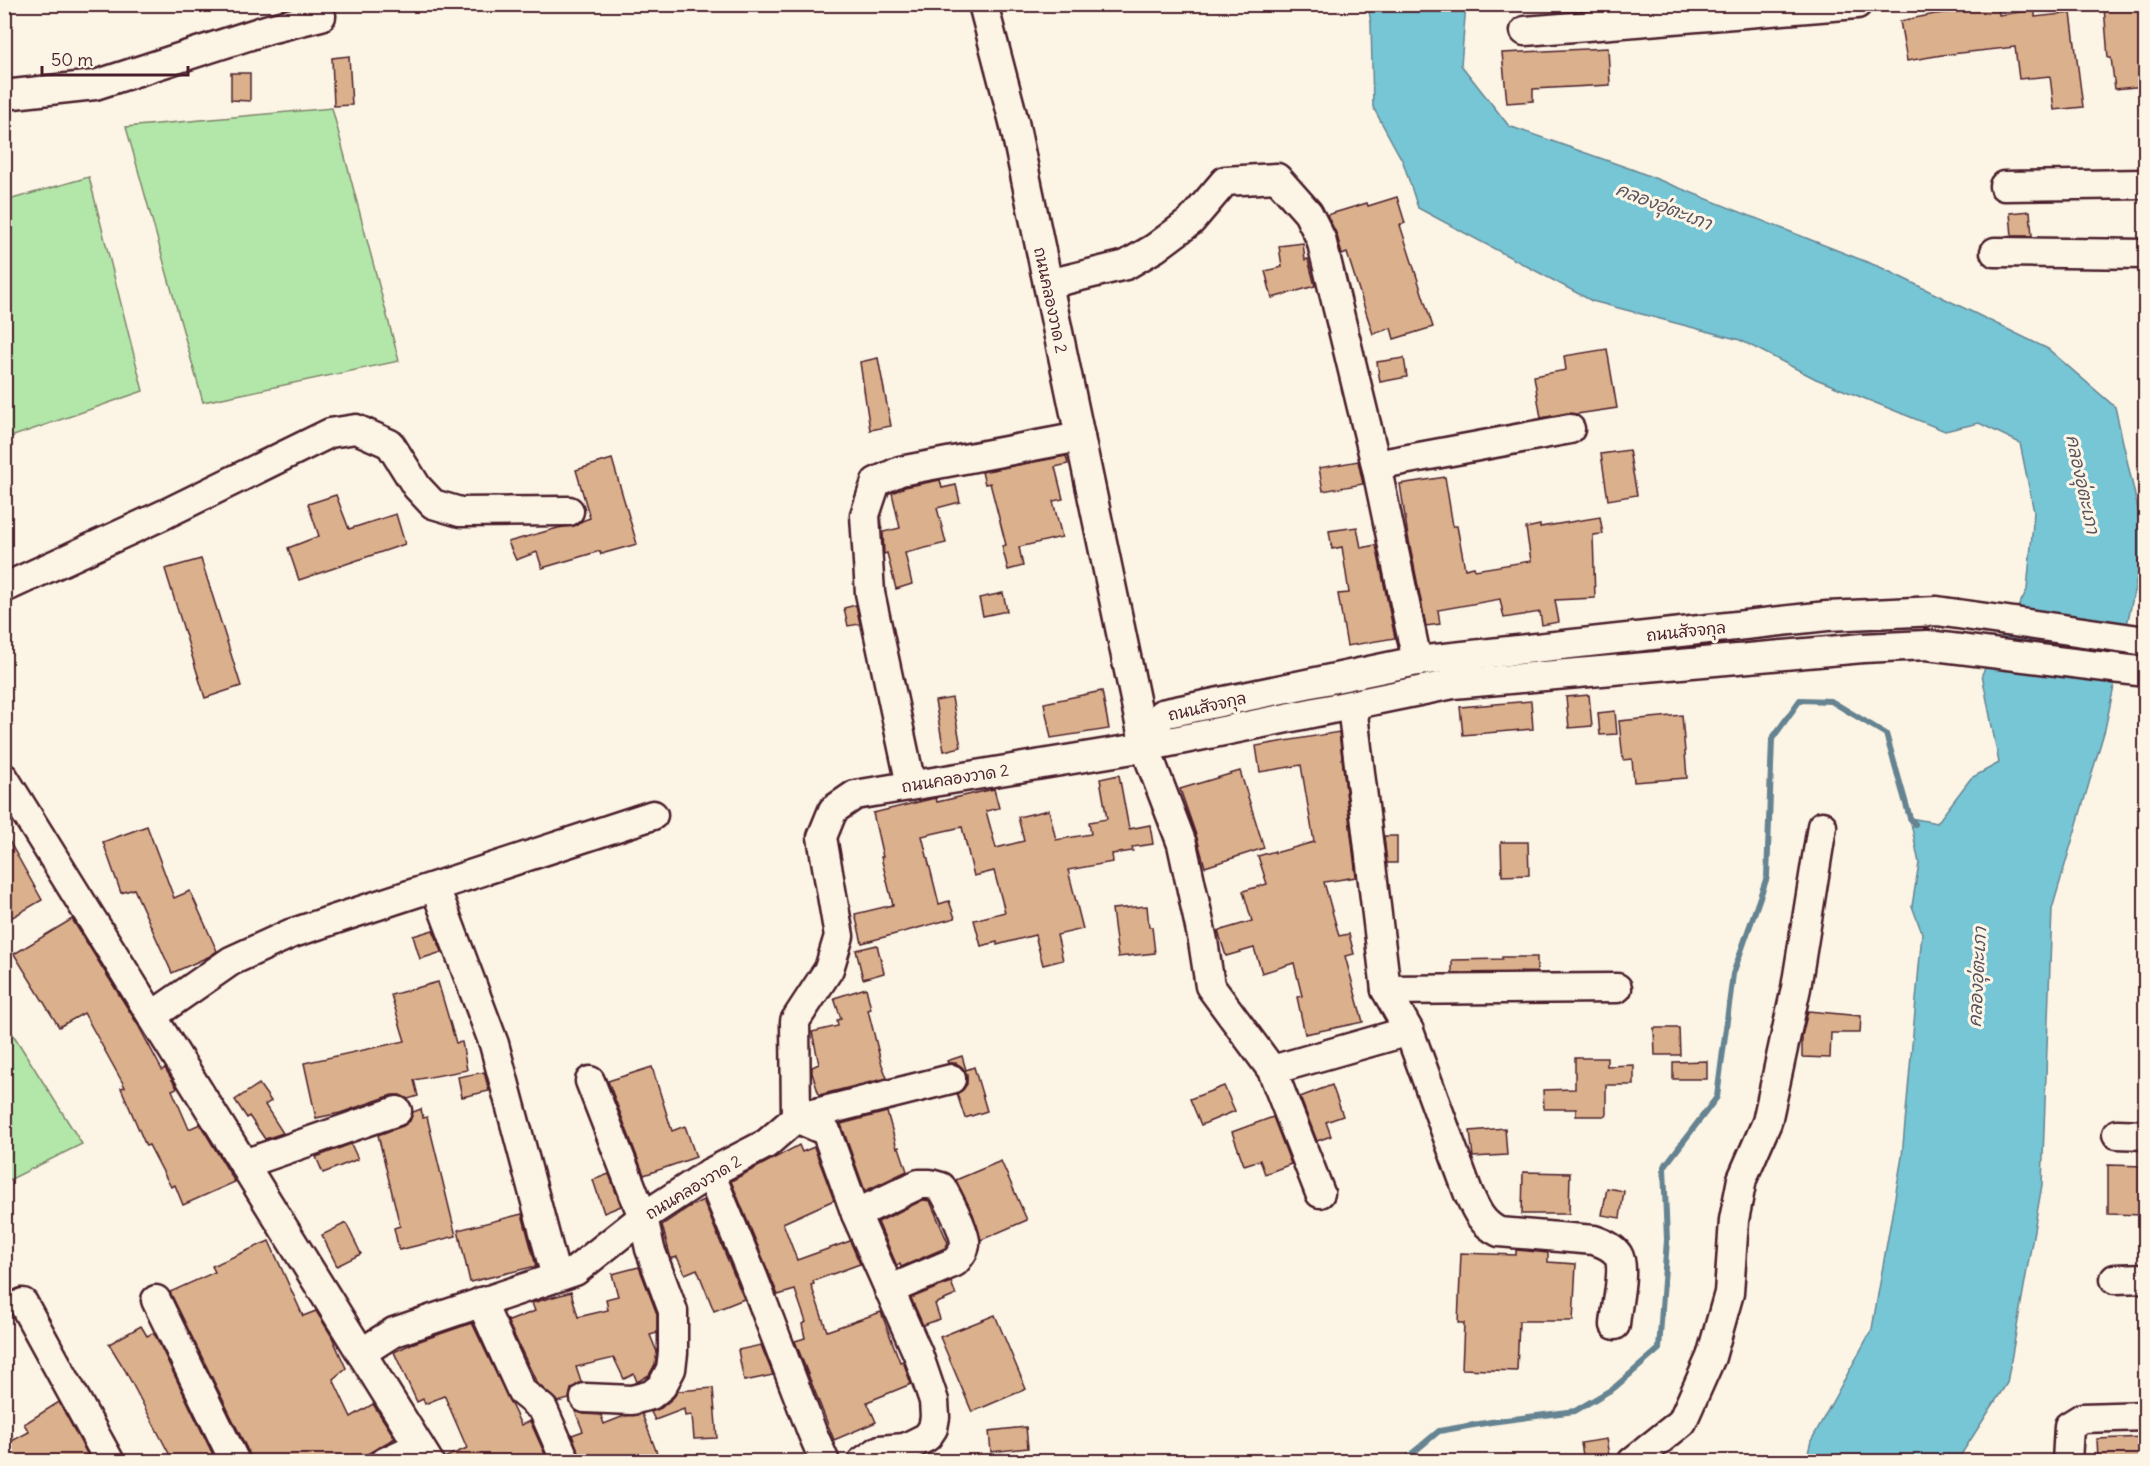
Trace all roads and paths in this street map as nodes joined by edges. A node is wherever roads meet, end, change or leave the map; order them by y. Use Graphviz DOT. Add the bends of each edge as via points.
graph roads {
  1 [pos="983,4"];
  2 [pos="1857,4"];
  3 [pos="321,16"];
  4 [pos="1525,31"];
  5 [pos="4,96"];
  6 [pos="2145,184"];
  7 [pos="2004,186"];
  8 [pos="1995,252"];
  9 [pos="2145,254"];
  10 [pos="1048,284"];
  11 [pos="1570,429"];
  12 [pos="1080,437"];
  13 [pos="1376,465"];
  14 [pos="569,511"];
  15 [pos="4,588"];
  16 [pos="2145,641"];
  17 [pos="1417,661"];
  18 [pos="2145,672"];
  19 [pos="1352,706"];
  20 [pos="1145,747"];
  21 [pos="4,778"];
  22 [pos="911,785"];
  23 [pos="653,816"];
  24 [pos="1822,826"];
  25 [pos="435,887"];
  26 [pos="1617,988"];
  27 [pos="1386,990"];
  28 [pos="152,1016"];
  29 [pos="1409,1031"];
  30 [pos="1272,1070"];
  31 [pos="951,1079"];
  32 [pos="590,1081"];
  33 [pos="397,1111"];
  34 [pos="796,1118"];
  35 [pos="2117,1134"];
  36 [pos="2145,1135"];
  37 [pos="244,1164"];
  38 [pos="710,1173"];
  39 [pos="1320,1193"];
  40 [pos="856,1214"];
  41 [pos="643,1217"];
  42 [pos="556,1277"];
  43 [pos="2145,1278"];
  44 [pos="2115,1279"];
  45 [pos="889,1290"];
  46 [pos="156,1300"];
  47 [pos="481,1302"];
  48 [pos="23,1303"];
  49 [pos="1615,1324"];
  50 [pos="361,1353"];
  51 [pos="585,1398"];
  52 [pos="2145,1416"];
  53 [pos="424,1454"];
  54 [pos="110,1461"];
  55 [pos="235,1461"];
  56 [pos="385,1461"];
  57 [pos="566,1461"];
  58 [pos="825,1461"];
  59 [pos="862,1461"];
  60 [pos="1632,1461"];
  61 [pos="2067,1461"];
  1 -- 10 [label="street, ถนนคลองวาด 2" via="1014,122"];
  2 -- 4 [label="street"];
  3 -- 5 [label="street" via="94,85"];
  6 -- 7 [label="street"];
  8 -- 9 [label="street"];
  10 -- 12 [label="street, ถนนคลองวาด 2"];
  10 -- 13 [label="street" via="1126,265 1145,254 1191,221 1225,181 1277,178 1308,213 1321,239"];
  11 -- 13 [label="street"];
  12 -- 20 [label="street, ถนนคลองวาด 2"];
  12 -- 22 [label="street" via="900,471 876,482 866,515 870,593"];
  13 -- 17 [label="street"];
  14 -- 15 [label="street" via="460,512 433,504 417,487 390,444 356,429 330,433"];
  16 -- 17 [label="street, ถนนสัจจกุล" via="1936,611 1827,616"];
  17 -- 20 [label="street, ถนนสัจจกุล" via="1162,714"];
  18 -- 19 [label="street, ถนนสัจจกุล" via="1927,645 1453,684"];
  19 -- 20 [label="street, ถนนสัจจกุล"];
  19 -- 27 [label="street"];
  20 -- 22 [label="street, ถนนคลองวาด 2"];
  20 -- 30 [label="street" via="1182,844 1210,986"];
  21 -- 28 [label="street"];
  22 -- 34 [label="street, ถนนคลองวาด 2" via="855,795 833,810 822,837 840,936 829,969 795,1021"];
  23 -- 25 [label="street"];
  24 -- 60 [label="street" via="1796,988 1767,1122 1742,1179 1734,1220 1729,1293 1711,1357 1682,1422"];
  25 -- 28 [label="street" via="280,938 231,961"];
  25 -- 42 [label="street" via="494,1044"];
  26 -- 27 [label="street"];
  27 -- 29 [label="street"];
  28 -- 37 [label="street"];
  29 -- 30 [label="street"];
  29 -- 49 [label="street" via="1457,1167 1478,1214 1487,1226 1499,1232 1594,1240 1606,1245 1622,1265"];
  30 -- 39 [label="street"];
  31 -- 34 [label="street"];
  32 -- 41 [label="street"];
  33 -- 37 [label="street"];
  34 -- 38 [label="street, ถนนคลองวาด 2" via="766,1144"];
  34 -- 40 [label="street" via="826,1131"];
  35 -- 36 [label="street"];
  37 -- 50 [label="street"];
  38 -- 41 [label="street, ถนนคลองวาด 2"];
  38 -- 58 [label="street"];
  40 -- 45 [label="street"];
  40 -- 45 [label="street" via="919,1184 941,1187 948,1197 966,1242 962,1254 955,1262"];
  41 -- 42 [label="street, ถนนคลองวาด 2" via="575,1271"];
  41 -- 51 [label="street" via="650,1249 673,1311 671,1369 662,1386 651,1395 632,1400"];
  42 -- 47 [label="street, ถนนคลองวาด 2"];
  43 -- 44 [label="street"];
  45 -- 59 [label="street" via="918,1354 934,1401 935,1417 927,1437 905,1448 880,1450"];
  46 -- 55 [label="street"];
  47 -- 50 [label="street, ถนนคลองวาด 2" via="394,1332"];
  47 -- 57 [label="street" via="522,1392 543,1409"];
  48 -- 54 [label="street"];
  50 -- 53 [label="street"];
  52 -- 61 [label="street" via="2082,1418 2069,1426"];
  53 -- 56 [label="street"];
}
